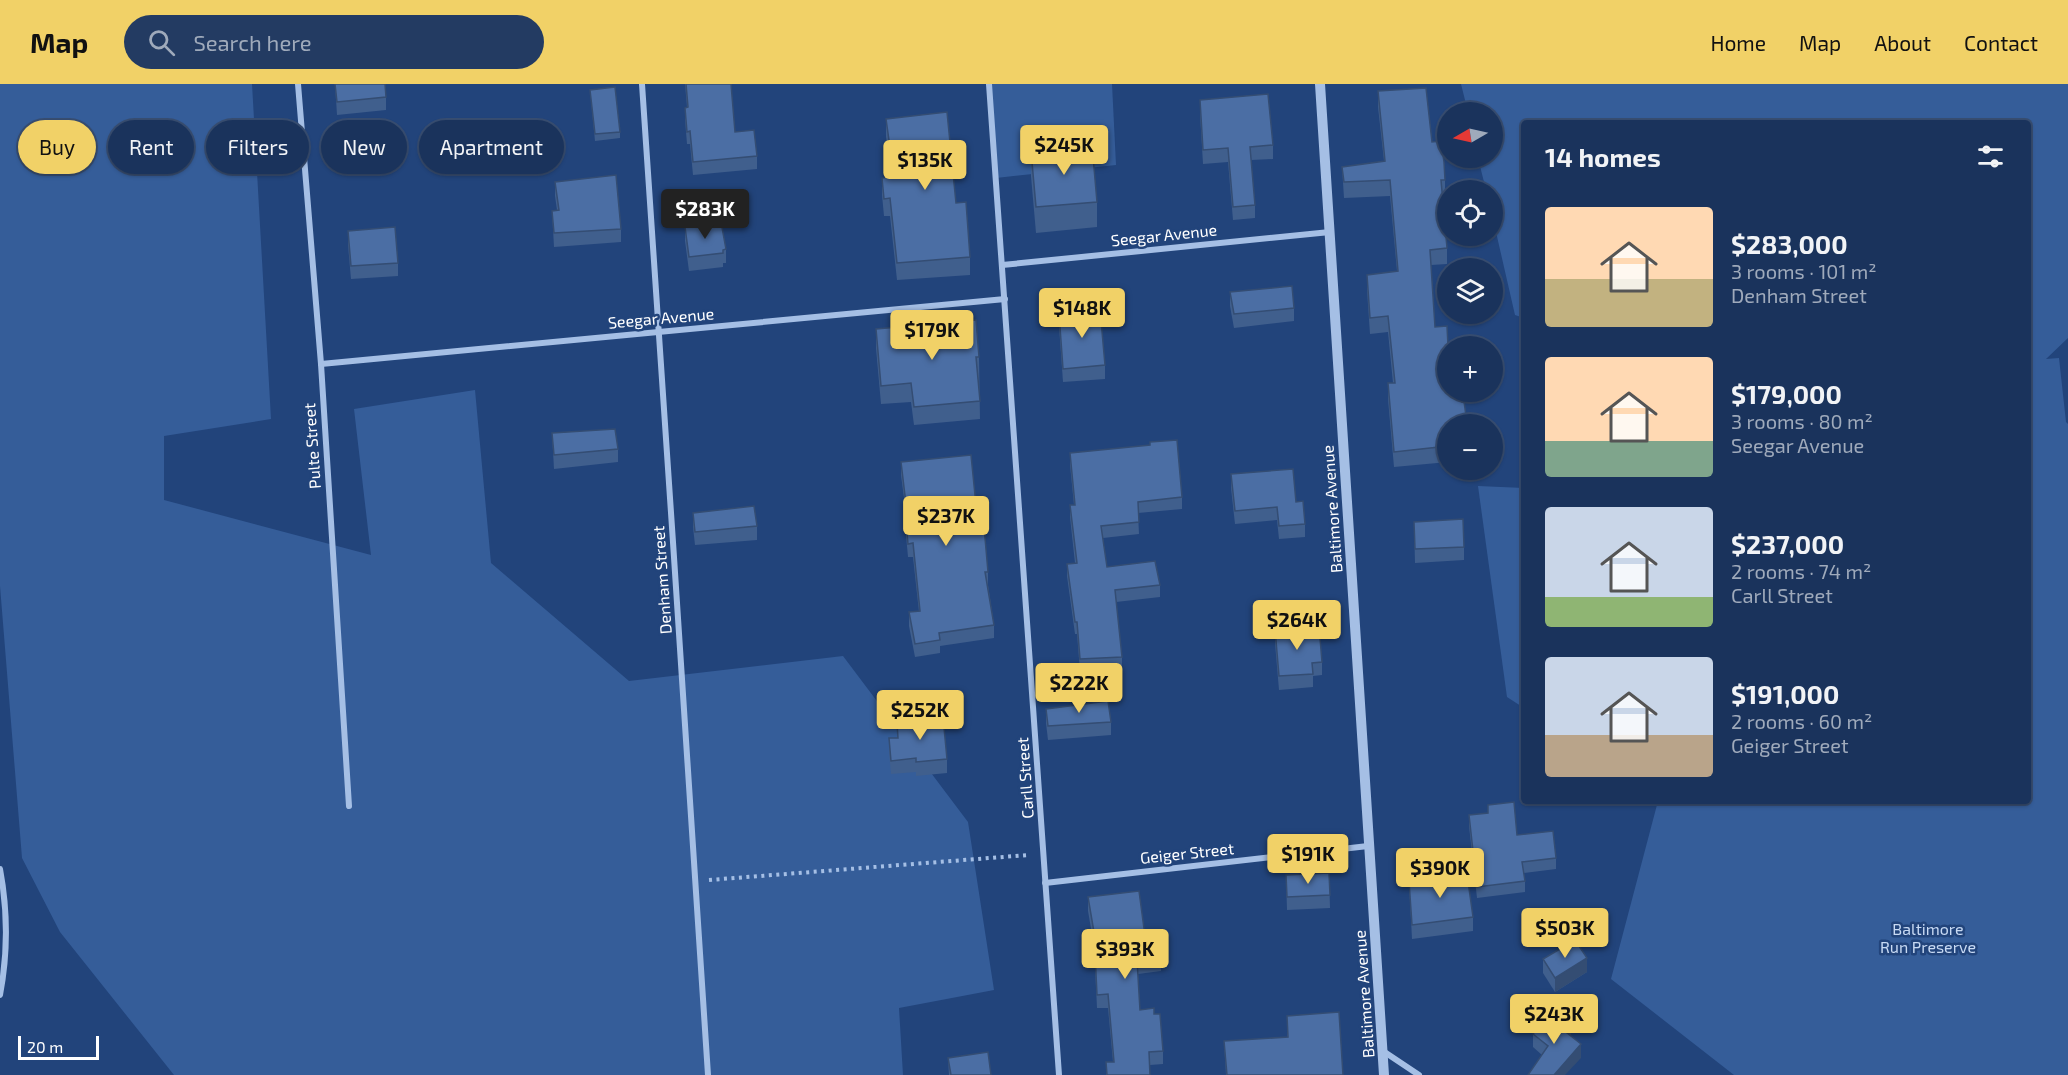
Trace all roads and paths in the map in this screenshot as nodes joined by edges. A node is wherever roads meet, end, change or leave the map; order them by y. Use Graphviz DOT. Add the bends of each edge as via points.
graph roads {
  1 [pos="298,84"];
  2 [pos="642,84"];
  3 [pos="989,84"];
  4 [pos="1320,84"];
  5 [pos="1330,232"];
  6 [pos="1002,265"];
  7 [pos="1005,298"];
  8 [pos="660,331"];
  9 [pos="321,364"];
  10 [pos="349,806"];
  11 [pos="1368,846"];
  12 [pos="1043,854"];
  13 [pos="0,869"];
  14 [pos="694,881"];
  15 [pos="1045,883"];
  16 [pos="0,995"];
  17 [pos="1383,1051"];
  18 [pos="708,1075"];
  19 [pos="1059,1075"];
  20 [pos="1384,1075"];
  21 [pos="1419,1075"];
  1 -- 9 [label="street, Pulte Street"];
  2 -- 8 [label="street, Denham Street"];
  3 -- 6 [label="street, Carll Street"];
  4 -- 5 [label="street, Baltimore Avenue"];
  5 -- 6 [label="street, Seegar Avenue"];
  5 -- 11 [label="street, Baltimore Avenue"];
  6 -- 7 [label="street, Carll Street"];
  7 -- 8 [label="street, Seegar Avenue"];
  7 -- 12 [label="street, Carll Street"];
  8 -- 9 [label="street, Seegar Avenue"];
  8 -- 14 [label="street, Denham Street"];
  9 -- 10 [label="street, Pulte Street"];
  11 -- 15 [label="street, Geiger Street"];
  11 -- 17 [label="street, Baltimore Avenue"];
  12 -- 14 [label="path"];
  12 -- 15 [label="street, Carll Street"];
  13 -- 16 [label="street" via="6,948"];
  14 -- 18 [label="street, Denham Street"];
  15 -- 19 [label="street, Carll Street"];
  17 -- 20 [label="street, Baltimore Avenue"];
  17 -- 21 [label="street"];
}
